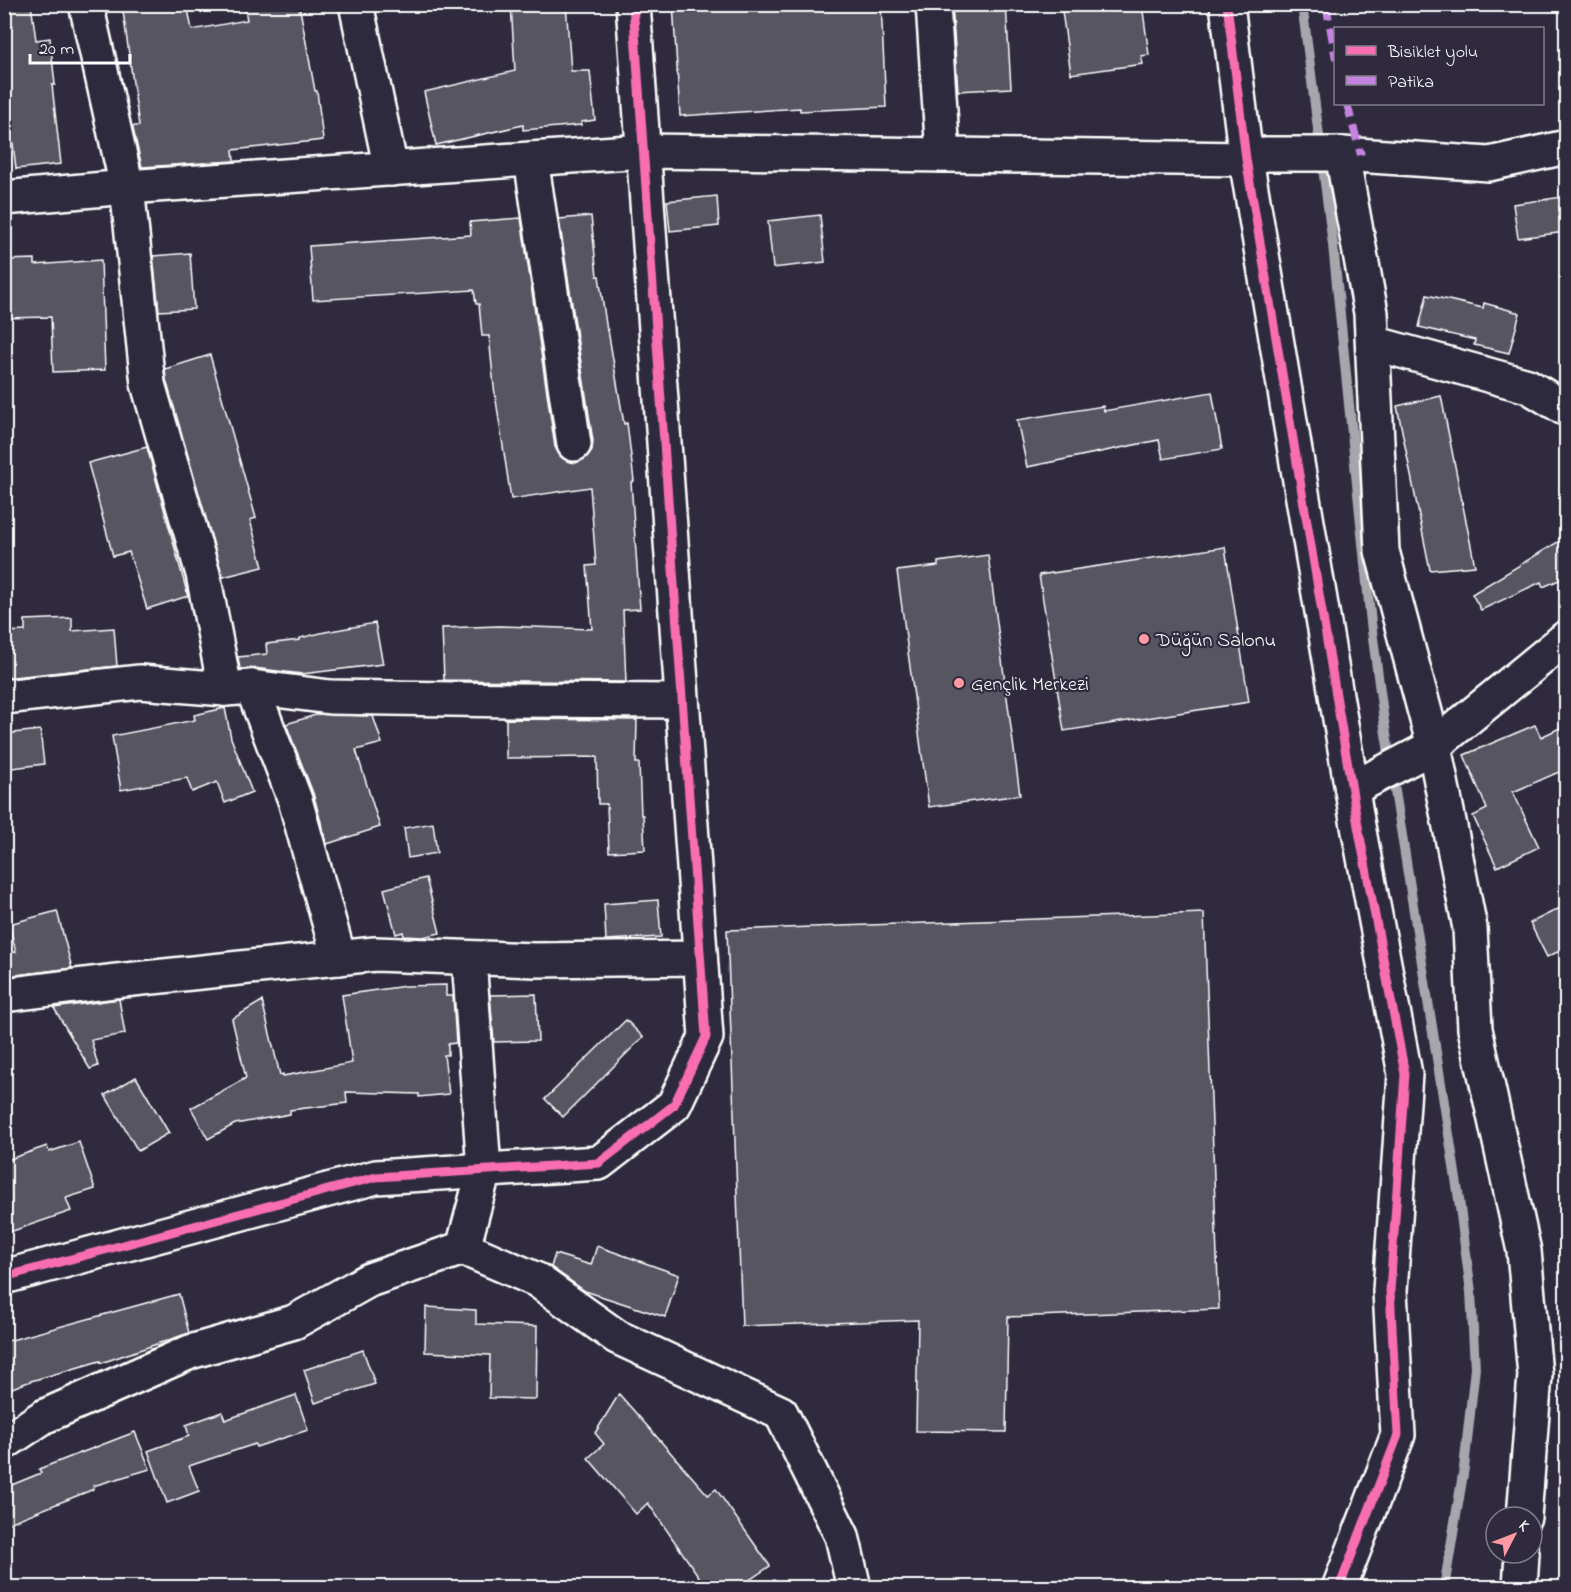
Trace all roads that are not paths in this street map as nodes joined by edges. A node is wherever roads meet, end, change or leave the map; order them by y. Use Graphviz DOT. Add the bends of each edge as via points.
graph roads {
  1 [pos="86,4"];
  2 [pos="356,4"];
  3 [pos="633,4"];
  4 [pos="933,4"];
  5 [pos="1227,4"];
  6 [pos="1566,147"];
  7 [pos="644,151"];
  8 [pos="1342,154"];
  9 [pos="943,155"];
  10 [pos="1256,157"];
  11 [pos="531,159"];
  12 [pos="391,169"];
  13 [pos="127,187"];
  14 [pos="4,198"];
  15 [pos="1373,344"];
  16 [pos="1566,409"];
  17 [pos="574,444"];
  18 [pos="1566,638"];
  19 [pos="239,688"];
  20 [pos="4,697"];
  21 [pos="682,701"];
  22 [pos="1426,751"];
  23 [pos="1364,783"];
  24 [pos="339,958"];
  25 [pos="469,958"];
  26 [pos="700,958"];
  27 [pos="4,995"];
  28 [pos="484,1170"];
  29 [pos="463,1248"];
  30 [pos="4,1277"];
  31 [pos="4,1418"];
  32 [pos="43,1418"];
  33 [pos="4,1443"];
  34 [pos="1525,1505"];
  35 [pos="1521,1565"];
  36 [pos="854,1587"];
  37 [pos="1339,1587"];
  38 [pos="1520,1587"];
  1 -- 13 [label="street"];
  2 -- 12 [label="street"];
  3 -- 7 [label="street"];
  4 -- 9 [label="street"];
  5 -- 10 [label="street"];
  6 -- 8 [label="street" via="1489,164"];
  7 -- 9 [label="street"];
  7 -- 11 [label="street"];
  7 -- 21 [label="street"];
  8 -- 10 [label="street"];
  8 -- 15 [label="street" via="1371,313"];
  9 -- 10 [label="street"];
  10 -- 23 [label="street"];
  11 -- 12 [label="street"];
  11 -- 17 [label="street"];
  12 -- 13 [label="street"];
  13 -- 14 [label="street"];
  13 -- 19 [label="street" via="148,384"];
  15 -- 16 [label="street" via="1528,386"];
  15 -- 22 [label="street" via="1382,551"];
  18 -- 22 [label="street"];
  19 -- 20 [label="street" via="140,682"];
  19 -- 21 [label="street" via="330,697"];
  19 -- 24 [label="street" via="295,800"];
  21 -- 26 [label="street"];
  22 -- 23 [label="street"];
  22 -- 34 [label="street" via="1470,928 1475,1029 1524,1251 1535,1375"];
  23 -- 37 [label="street" via="1405,1074 1390,1291 1398,1435"];
  24 -- 25 [label="street" via="375,954"];
  24 -- 27 [label="street"];
  25 -- 26 [label="street"];
  25 -- 28 [label="street"];
  26 -- 28 [label="street" via="706,1037 674,1105 599,1163"];
  28 -- 29 [label="street"];
  28 -- 30 [label="street" via="376,1177"];
  29 -- 32 [label="street" via="369,1280 294,1322 190,1352"];
  29 -- 36 [label="street" via="537,1280 617,1337 781,1413 842,1536"];
  31 -- 32 [label="street"];
  32 -- 33 [label="street"];
  35 -- 38 [label="street"];
}
